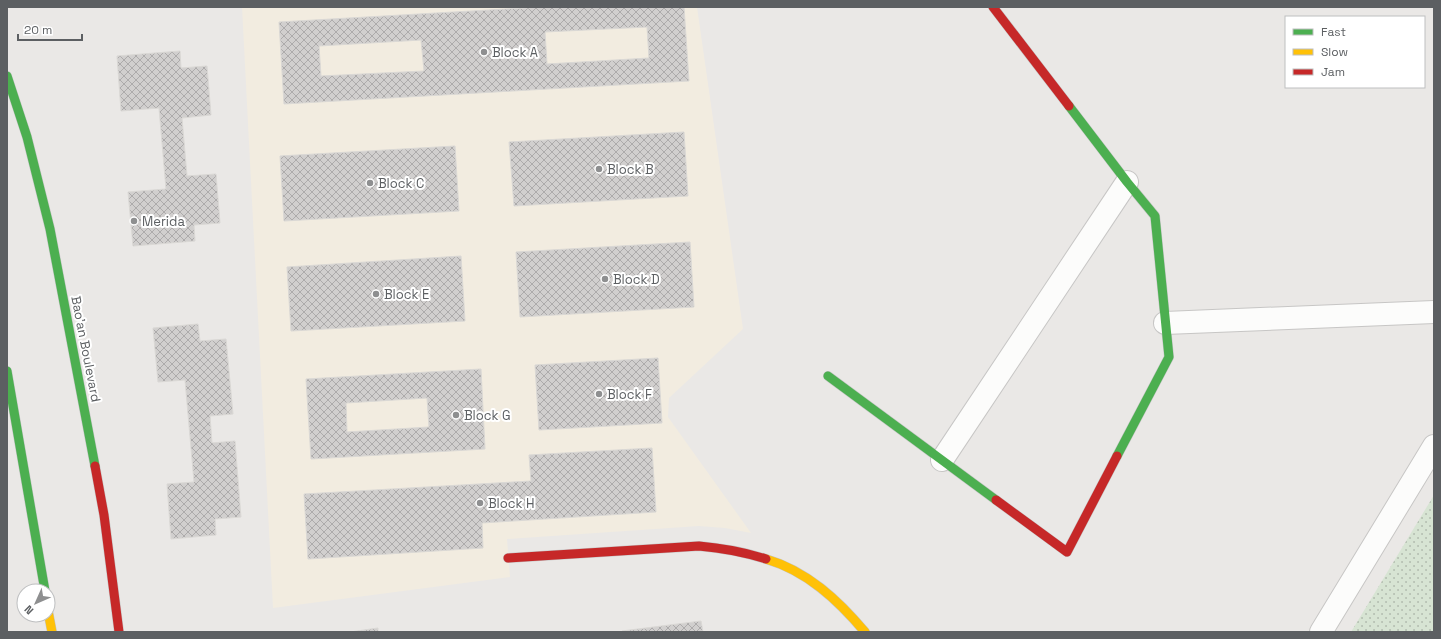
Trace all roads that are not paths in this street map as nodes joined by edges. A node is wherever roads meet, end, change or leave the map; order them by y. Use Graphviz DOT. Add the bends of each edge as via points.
graph roads {
  1 [pos="993,7"];
  2 [pos="7,76"];
  3 [pos="1127,182"];
  4 [pos="1434,312"];
  5 [pos="1166,323"];
  6 [pos="7,372"];
  7 [pos="828,376"];
  8 [pos="1434,446"];
  9 [pos="942,460"];
  10 [pos="508,558"];
  11 [pos="44,583"];
  12 [pos="119,632"];
  13 [pos="865,632"];
  14 [pos="1321,632"];
  1 -- 3 [label="street"];
  2 -- 12 [label="street, Bao'an Boulevard" via="27,137 50,229 104,515"];
  3 -- 5 [label="street" via="1155,216"];
  3 -- 9 [label="street"];
  4 -- 5 [label="street"];
  5 -- 9 [label="street" via="1169,357 1067,552"];
  6 -- 11 [label="street"];
  7 -- 9 [label="street"];
  8 -- 14 [label="street"];
  10 -- 13 [label="street" via="699,546 723,547 746,552 791,568 831,595"];
}
